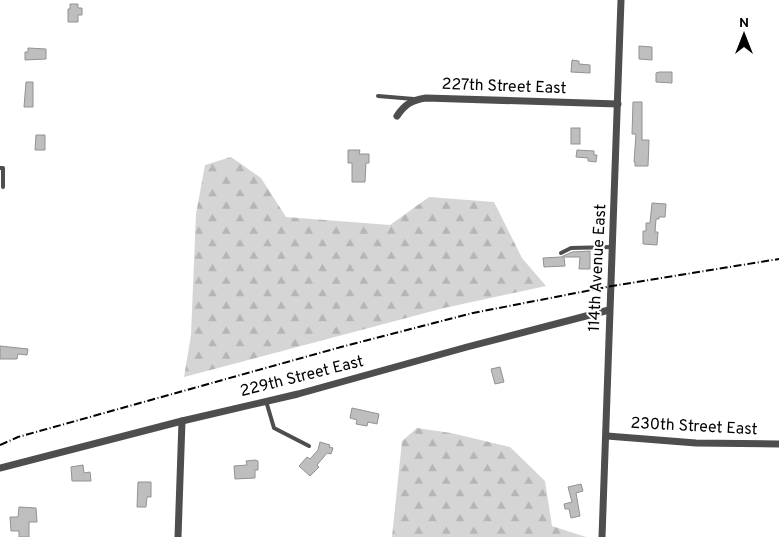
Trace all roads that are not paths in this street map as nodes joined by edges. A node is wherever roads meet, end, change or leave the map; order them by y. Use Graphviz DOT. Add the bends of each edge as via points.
graph roads {
  1 [pos="621,0"];
  2 [pos="378,96"];
  3 [pos="419,99"];
  4 [pos="618,104"];
  5 [pos="397,116"];
  6 [pos="0,168"];
  7 [pos="3,187"];
  8 [pos="613,247"];
  9 [pos="561,253"];
  10 [pos="609,310"];
  11 [pos="266,401"];
  12 [pos="182,421"];
  13 [pos="607,436"];
  14 [pos="779,444"];
  15 [pos="309,446"];
  16 [pos="0,468"];
  17 [pos="178,537"];
  18 [pos="602,537"];
  1 -- 4 [label="street, 114th Avenue East"];
  2 -- 3 [label="lane"];
  3 -- 4 [label="street, 227th Street East"];
  3 -- 5 [label="street, 227th Street East" via="406,104"];
  4 -- 8 [label="street, 114th Avenue East"];
  6 -- 7 [label="lane" via="3,168"];
  8 -- 9 [label="lane" via="571,248"];
  8 -- 10 [label="street, 114th Avenue East"];
  10 -- 11 [label="street, 229th Street East"];
  10 -- 13 [label="street, 114th Avenue East"];
  11 -- 12 [label="street, 229th Street East"];
  11 -- 15 [label="lane" via="274,428"];
  12 -- 16 [label="street, 229th Street East"];
  12 -- 17 [label="street"];
  13 -- 14 [label="street, 230th Street East" via="696,443"];
  13 -- 18 [label="street, 114th Avenue East"];
}
